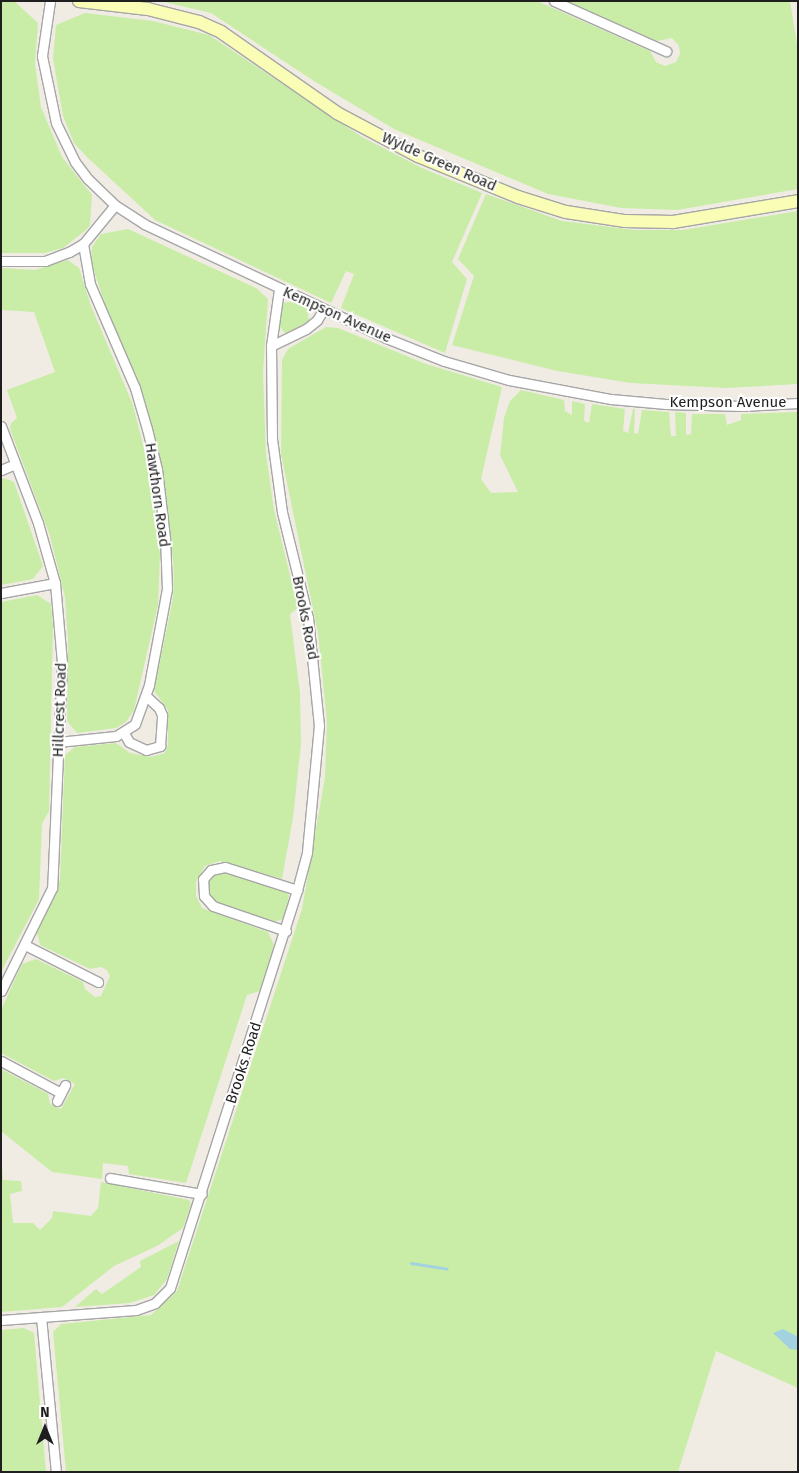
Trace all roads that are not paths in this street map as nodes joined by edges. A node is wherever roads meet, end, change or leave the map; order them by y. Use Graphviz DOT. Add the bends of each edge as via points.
graph roads {
  1 [pos="50,1"];
  2 [pos="554,1"];
  3 [pos="82,2"];
  4 [pos="666,51"];
  5 [pos="798,200"];
  6 [pos="115,205"];
  7 [pos="83,244"];
  8 [pos="1,260"];
  9 [pos="279,289"];
  10 [pos="324,310"];
  11 [pos="271,346"];
  12 [pos="798,402"];
  13 [pos="1,426"];
  14 [pos="15,464"];
  15 [pos="1,470"];
  16 [pos="55,583"];
  17 [pos="1,593"];
  18 [pos="146,696"];
  19 [pos="124,733"];
  20 [pos="58,742"];
  21 [pos="297,890"];
  22 [pos="286,931"];
  23 [pos="25,945"];
  24 [pos="98,982"];
  25 [pos="1,991"];
  26 [pos="1,1061"];
  27 [pos="61,1093"];
  28 [pos="110,1178"];
  29 [pos="202,1194"];
  30 [pos="41,1317"];
  31 [pos="1,1320"];
  32 [pos="56,1472"];
  1 -- 6 [label="street, Kempson Avenue" via="42,56 53,116 75,162"];
  2 -- 4 [label="street"];
  3 -- 5 [label="street, Wylde Green Road" via="148,10 199,22 221,32 337,113 418,156 518,197 566,212 625,221 674,222"];
  6 -- 7 [label="street"];
  6 -- 9 [label="street, Kempson Avenue" via="144,224"];
  7 -- 8 [label="street" via="45,261"];
  7 -- 18 [label="street, Hawthorn Road" via="90,284 135,388 157,469 167,589"];
  9 -- 10 [label="street, Kempson Avenue"];
  9 -- 11 [label="street, Brooks Road"];
  10 -- 11 [label="street" via="306,329"];
  10 -- 12 [label="street, Kempson Avenue" via="444,361 509,380 564,391 611,399 704,406"];
  11 -- 21 [label="street, Brooks Road" via="276,477 308,618 319,726 308,843"];
  13 -- 14 [label="street, Hillcrest Road"];
  14 -- 15 [label="street"];
  14 -- 16 [label="street, Hillcrest Road" via="38,523"];
  16 -- 17 [label="street"];
  16 -- 20 [label="street, Hillcrest Road" via="62,664"];
  18 -- 19 [label="street, Hawthorn Road" via="136,724"];
  18 -- 19 [label="street" via="162,715 160,746 146,750 129,742"];
  19 -- 20 [label="street"];
  20 -- 23 [label="street, Hillcrest Road" via="52,888"];
  21 -- 22 [label="street, Brooks Road"];
  21 -- 22 [label="street" via="225,867 211,870 204,879 204,896 213,906"];
  22 -- 29 [label="street, Brooks Road"];
  23 -- 24 [label="street"];
  23 -- 25 [label="street, Hillcrest Road"];
  26 -- 27 [label="street"];
  28 -- 29 [label="street"];
  29 -- 30 [label="street, Brooks Road" via="174,1281 155,1303 136,1310"];
  30 -- 31 [label="street, Brooks Road"];
  30 -- 32 [label="street"];
}
